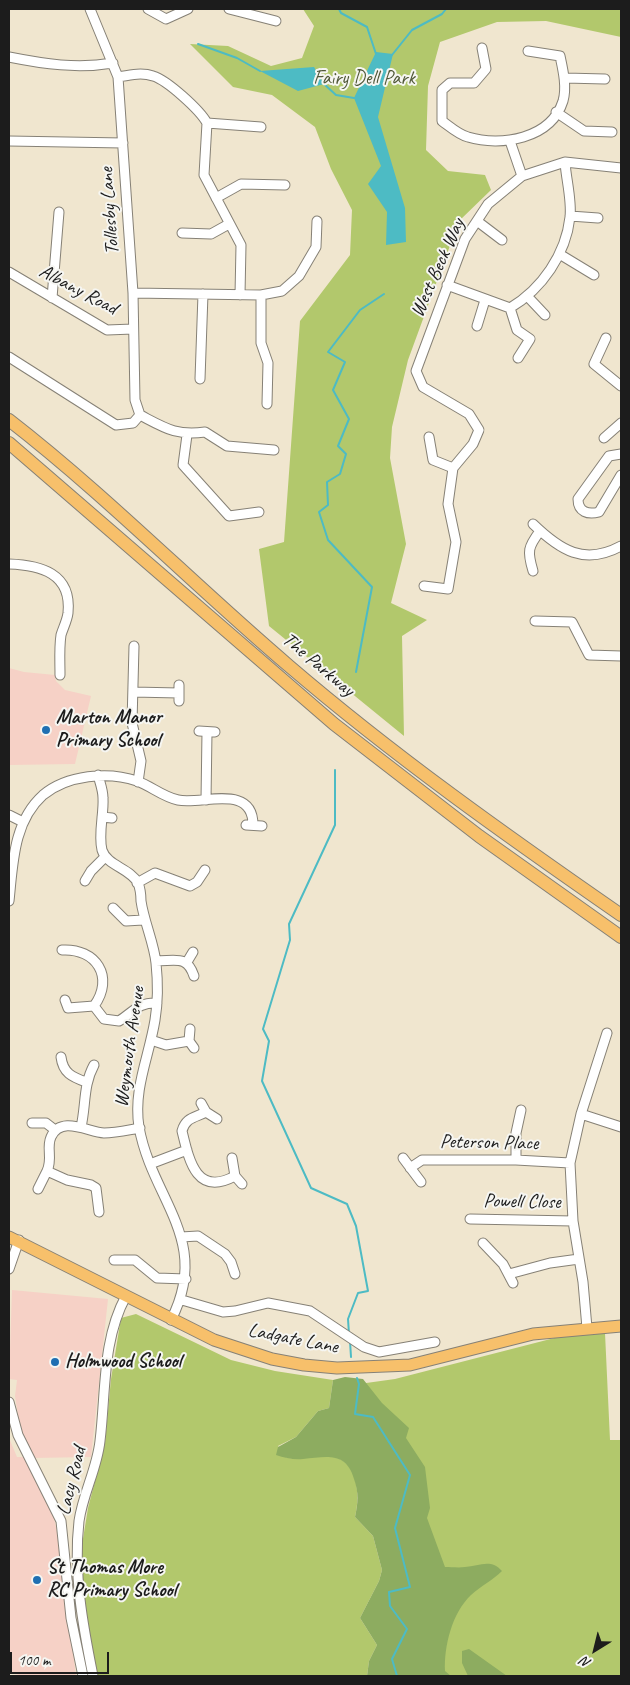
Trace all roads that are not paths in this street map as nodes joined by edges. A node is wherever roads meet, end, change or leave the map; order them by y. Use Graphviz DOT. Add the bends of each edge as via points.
graph roads {
  1 [pos="92,9"];
  2 [pos="148,9"];
  3 [pos="188,9"];
  4 [pos="229,9"];
  5 [pos="276,21"];
  6 [pos="482,48"];
  7 [pos="528,51"];
  8 [pos="9,56"];
  9 [pos="114,63"];
  10 [pos="118,77"];
  11 [pos="565,78"];
  12 [pos="606,78"];
  13 [pos="556,112"];
  14 [pos="207,123"];
  15 [pos="261,127"];
  16 [pos="612,132"];
  17 [pos="9,141"];
  18 [pos="510,141"];
  19 [pos="123,143"];
  20 [pos="565,162"];
  21 [pos="621,168"];
  22 [pos="522,176"];
  23 [pos="285,185"];
  24 [pos="216,198"];
  25 [pos="59,212"];
  26 [pos="570,216"];
  27 [pos="598,218"];
  28 [pos="477,220"];
  29 [pos="317,221"];
  30 [pos="229,224"];
  31 [pos="182,233"];
  32 [pos="502,240"];
  33 [pos="561,255"];
  34 [pos="9,272"];
  35 [pos="594,275"];
  36 [pos="447,284"];
  37 [pos="133,293"];
  38 [pos="203,294"];
  39 [pos="240,295"];
  40 [pos="261,295"];
  41 [pos="52,298"];
  42 [pos="528,298"];
  43 [pos="485,300"];
  44 [pos="510,308"];
  45 [pos="545,315"];
  46 [pos="476,326"];
  47 [pos="134,329"];
  48 [pos="606,338"];
  49 [pos="9,357"];
  50 [pos="518,358"];
  51 [pos="200,380"];
  52 [pos="621,386"];
  53 [pos="267,404"];
  54 [pos="140,415"];
  55 [pos="9,420"];
  56 [pos="621,423"];
  57 [pos="187,435"];
  58 [pos="429,437"];
  59 [pos="604,438"];
  60 [pos="9,443"];
  61 [pos="274,450"];
  62 [pos="9,451"];
  63 [pos="621,454"];
  64 [pos="453,468"];
  65 [pos="621,475"];
  66 [pos="58,484"];
  67 [pos="259,512"];
  68 [pos="533,524"];
  69 [pos="540,531"];
  70 [pos="621,546"];
  71 [pos="9,564"];
  72 [pos="533,571"];
  73 [pos="424,586"];
  74 [pos="535,621"];
  75 [pos="134,646"];
  76 [pos="621,656"];
  77 [pos="134,659"];
  78 [pos="143,659"];
  79 [pos="60,674"];
  80 [pos="133,692"];
  81 [pos="179,693"];
  82 [pos="207,731"];
  83 [pos="98,776"];
  84 [pos="138,782"];
  85 [pos="206,800"];
  86 [pos="9,815"];
  87 [pos="102,817"];
  88 [pos="112,818"];
  89 [pos="23,822"];
  90 [pos="253,826"];
  91 [pos="105,857"];
  92 [pos="205,870"];
  93 [pos="10,875"];
  94 [pos="86,881"];
  95 [pos="138,882"];
  96 [pos="9,901"];
  97 [pos="113,908"];
  98 [pos="621,915"];
  99 [pos="144,920"];
  100 [pos="621,938"];
  101 [pos="62,950"];
  102 [pos="193,952"];
  103 [pos="156,961"];
  104 [pos="187,962"];
  105 [pos="194,976"];
  106 [pos="157,1003"];
  107 [pos="94,1006"];
  108 [pos="66,1008"];
  109 [pos="190,1029"];
  110 [pos="607,1034"];
  111 [pos="151,1040"];
  112 [pos="61,1057"];
  113 [pos="94,1065"];
  114 [pos="86,1082"];
  115 [pos="201,1103"];
  116 [pos="521,1110"];
  117 [pos="206,1112"];
  118 [pos="581,1114"];
  119 [pos="217,1119"];
  120 [pos="32,1123"];
  121 [pos="81,1127"];
  122 [pos="621,1127"];
  123 [pos="140,1128"];
  124 [pos="56,1130"];
  125 [pos="187,1150"];
  126 [pos="232,1158"];
  127 [pos="403,1158"];
  128 [pos="516,1160"];
  129 [pos="570,1163"];
  130 [pos="150,1164"];
  131 [pos="410,1168"];
  132 [pos="47,1171"];
  133 [pos="235,1176"];
  134 [pos="421,1182"];
  135 [pos="242,1184"];
  136 [pos="38,1189"];
  137 [pos="99,1212"];
  138 [pos="470,1219"];
  139 [pos="573,1221"];
  140 [pos="181,1237"];
  141 [pos="14,1239"];
  142 [pos="483,1244"];
  143 [pos="580,1259"];
  144 [pos="114,1260"];
  145 [pos="9,1269"];
  146 [pos="235,1274"];
  147 [pos="509,1274"];
  148 [pos="186,1279"];
  149 [pos="513,1283"];
  150 [pos="126,1296"];
  151 [pos="182,1300"];
  152 [pos="171,1320"];
  153 [pos="621,1326"];
  154 [pos="587,1328"];
  155 [pos="435,1342"];
  156 [pos="9,1402"];
  157 [pos="83,1676"];
  158 [pos="93,1676"];
  1 -- 9 [label="street, Tollesby Lane"];
  2 -- 3 [label="street" via="166,19"];
  4 -- 5 [label="street"];
  6 -- 18 [label="street" via="486,69 474,83 450,83 442,90 442,121 467,137"];
  7 -- 11 [label="street" via="560,56"];
  8 -- 9 [label="street" via="68,66"];
  9 -- 10 [label="street, Tollesby Lane"];
  10 -- 14 [label="street" via="154,76 204,116"];
  10 -- 19 [label="street, Tollesby Lane"];
  11 -- 12 [label="street"];
  11 -- 13 [label="street" via="563,102"];
  13 -- 16 [label="street" via="584,131"];
  13 -- 18 [label="street" via="549,125"];
  14 -- 15 [label="street"];
  14 -- 24 [label="street" via="204,175"];
  17 -- 19 [label="street"];
  18 -- 22 [label="street"];
  19 -- 37 [label="street, Tollesby Lane"];
  20 -- 21 [label="street, West Beck Way"];
  20 -- 22 [label="street, West Beck Way"];
  20 -- 26 [label="street"];
  22 -- 28 [label="street, West Beck Way" via="488,204"];
  23 -- 24 [label="street" via="240,184"];
  24 -- 30 [label="street"];
  25 -- 41 [label="street"];
  26 -- 27 [label="street"];
  26 -- 33 [label="street"];
  28 -- 32 [label="street"];
  28 -- 36 [label="street, West Beck Way"];
  29 -- 40 [label="street" via="316,247 300,276 282,291"];
  30 -- 31 [label="street" via="211,234"];
  30 -- 39 [label="street" via="241,245"];
  33 -- 35 [label="street"];
  33 -- 42 [label="street"];
  34 -- 41 [label="street, Albany Road"];
  36 -- 43 [label="street"];
  36 -- 64 [label="street, West Beck Way" via="416,371 423,387 469,414 479,430"];
  37 -- 38 [label="street"];
  37 -- 47 [label="street, Tollesby Lane"];
  38 -- 39 [label="street"];
  38 -- 51 [label="street"];
  39 -- 40 [label="street"];
  40 -- 53 [label="street" via="261,343 268,363"];
  41 -- 47 [label="street, Albany Road" via="108,330"];
  42 -- 44 [label="street"];
  42 -- 45 [label="street"];
  43 -- 44 [label="street"];
  43 -- 46 [label="street"];
  44 -- 50 [label="street" via="516,330 530,340"];
  47 -- 54 [label="street, Tollesby Lane" via="135,400"];
  48 -- 52 [label="street" via="594,364"];
  49 -- 54 [label="street" via="116,425 132,423"];
  54 -- 57 [label="street" via="174,433"];
  55 -- 98 [label="highway, The Parkway" via="76,474 228,614 354,721 474,813"];
  56 -- 59 [label="street"];
  57 -- 61 [label="street" via="205,432 227,446"];
  57 -- 67 [label="street" via="183,465 229,516"];
  58 -- 64 [label="street" via="433,460"];
  60 -- 66 [label="highway, The Parkway"];
  62 -- 66 [label="highway"];
  63 -- 65 [label="street" via="609,456 578,499 578,505 584,512 599,512"];
  64 -- 73 [label="street" via="448,504 456,542 448,589"];
  66 -- 100 [label="highway, The Parkway" via="334,724 479,836"];
  68 -- 69 [label="street"];
  69 -- 70 [label="street" via="571,553 608,553"];
  69 -- 72 [label="street" via="529,546"];
  71 -- 79 [label="street" via="40,567 58,578 65,589 68,615 61,636"];
  74 -- 76 [label="street" via="572,622 589,655"];
  75 -- 77 [label="street"];
  77 -- 78 [label="street"];
  77 -- 80 [label="street"];
  80 -- 81 [label="street"];
  80 -- 84 [label="street" via="132,723 142,762"];
  82 -- 85 [label="street"];
  83 -- 84 [label="street" via="123,777"];
  83 -- 87 [label="street" via="103,798"];
  83 -- 89 [label="street" via="52,788"];
  84 -- 85 [label="street" via="176,800"];
  85 -- 90 [label="street" via="227,797 239,802 248,810"];
  86 -- 89 [label="street"];
  87 -- 88 [label="street"];
  87 -- 91 [label="street"];
  89 -- 93 [label="street"];
  91 -- 94 [label="street"];
  91 -- 95 [label="street"];
  92 -- 95 [label="street" via="196,889 155,873"];
  93 -- 96 [label="street"];
  95 -- 99 [label="street, Weymouth Avenue"];
  97 -- 99 [label="street" via="116,919"];
  99 -- 103 [label="street, Weymouth Avenue"];
  101 -- 107 [label="street" via="76,945 94,960 102,976 101,994"];
  102 -- 104 [label="street"];
  103 -- 104 [label="street"];
  103 -- 106 [label="street, Weymouth Avenue"];
  104 -- 105 [label="street"];
  106 -- 107 [label="street" via="145,1002 113,1022 104,1019"];
  106 -- 111 [label="street, Weymouth Avenue"];
  107 -- 108 [label="street"];
  109 -- 111 [label="street" via="192,1045 166,1045"];
  110 -- 118 [label="street"];
  111 -- 123 [label="street, Weymouth Avenue" via="138,1099"];
  112 -- 114 [label="street" via="69,1074"];
  113 -- 114 [label="street"];
  114 -- 121 [label="street"];
  115 -- 117 [label="street"];
  116 -- 128 [label="street" via="516,1133"];
  117 -- 119 [label="street"];
  117 -- 125 [label="street" via="190,1118 184,1126 182,1131"];
  118 -- 122 [label="street"];
  118 -- 129 [label="street"];
  120 -- 124 [label="street" via="46,1122"];
  121 -- 123 [label="street" via="106,1133"];
  121 -- 124 [label="street" via="64,1126"];
  123 -- 130 [label="street, Weymouth Avenue"];
  124 -- 132 [label="street" via="49,1144 51,1156"];
  125 -- 130 [label="street"];
  125 -- 133 [label="street" via="191,1167 204,1180 219,1182"];
  126 -- 133 [label="street"];
  127 -- 131 [label="street"];
  128 -- 129 [label="street, Peterson Place"];
  128 -- 131 [label="street, Peterson Place" via="422,1160"];
  129 -- 139 [label="street"];
  130 -- 140 [label="street, Weymouth Avenue" via="174,1213"];
  131 -- 134 [label="street"];
  132 -- 136 [label="street"];
  132 -- 137 [label="street" via="96,1188"];
  133 -- 135 [label="street"];
  138 -- 139 [label="street, Powell Close"];
  139 -- 143 [label="street"];
  140 -- 146 [label="street" via="198,1236 235,1259"];
  140 -- 148 [label="street, Weymouth Avenue"];
  141 -- 145 [label="street"];
  141 -- 150 [label="main road, Ladgate Lane"];
  142 -- 147 [label="street"];
  143 -- 147 [label="street"];
  143 -- 154 [label="street"];
  144 -- 148 [label="street" via="135,1260 157,1278"];
  147 -- 149 [label="street"];
  148 -- 151 [label="street, Weymouth Avenue"];
  150 -- 152 [label="main road, Ladgate Lane"];
  150 -- 158 [label="street, Lacy Road" via="114,1321 108,1351 100,1442 79,1521 80,1606"];
  151 -- 152 [label="street, Weymouth Avenue"];
  151 -- 155 [label="street" via="222,1312 268,1303 310,1311 364,1347 380,1352"];
  152 -- 154 [label="main road, Ladgate Lane" via="214,1340 264,1356 337,1368 410,1365 533,1334"];
  153 -- 154 [label="main road, Ladgate Lane"];
  156 -- 157 [label="street" via="18,1436 61,1521 71,1618"];
}
